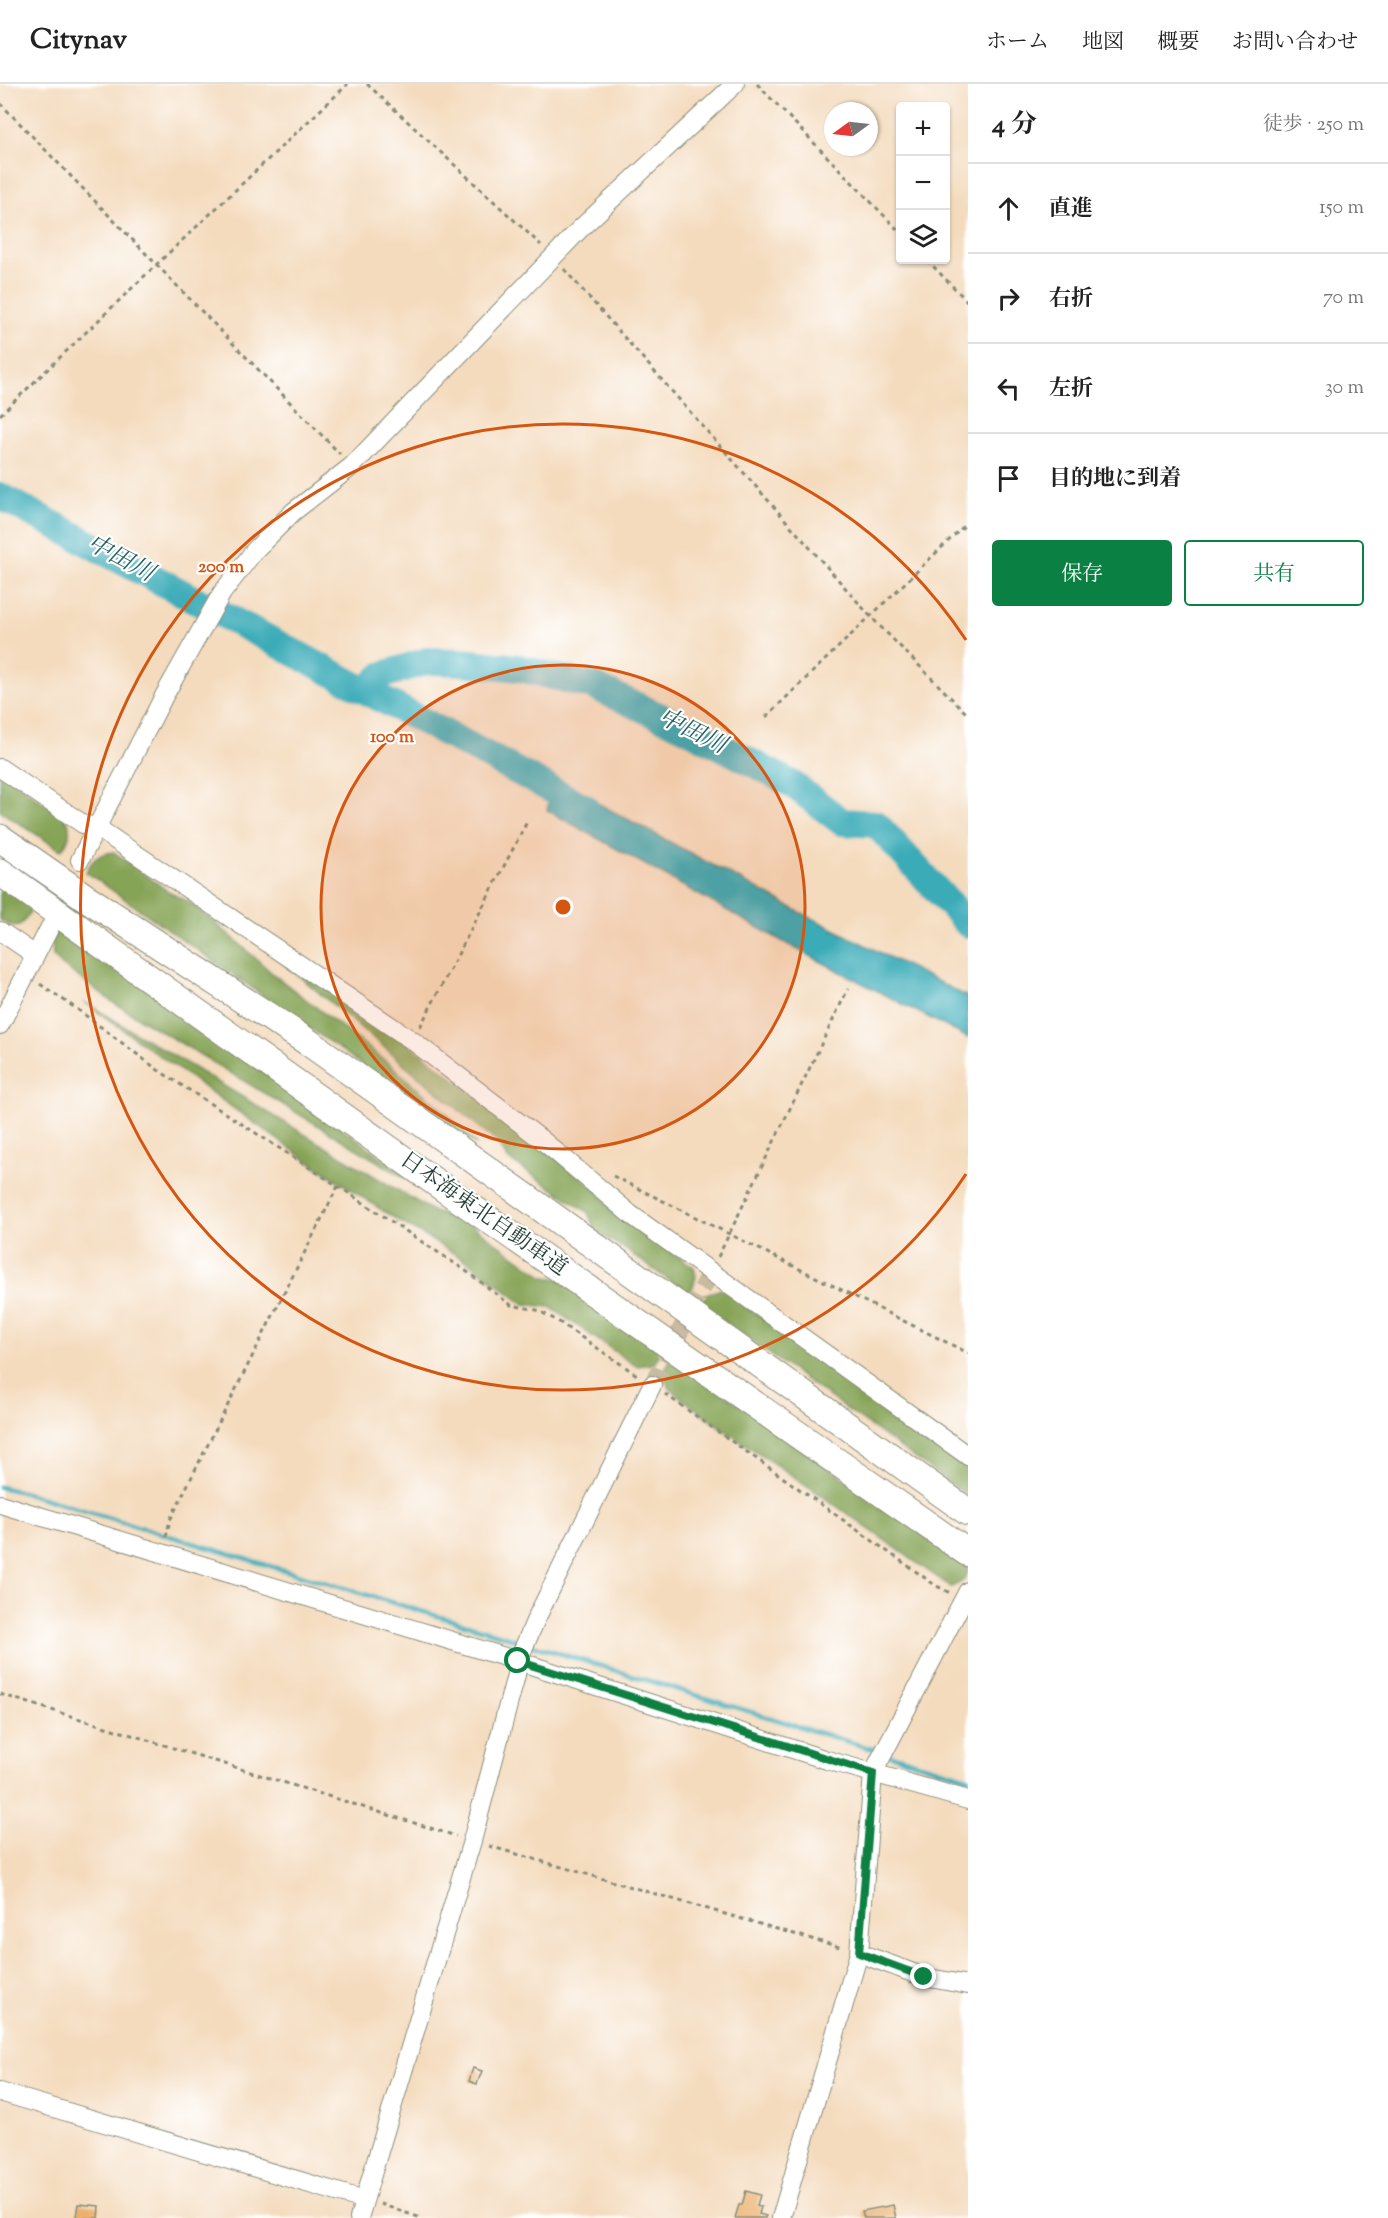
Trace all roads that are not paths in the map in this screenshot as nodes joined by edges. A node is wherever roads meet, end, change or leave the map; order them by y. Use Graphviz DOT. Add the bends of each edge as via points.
graph roads {
  1 [pos="735,84"];
  2 [pos="0,768"];
  3 [pos="96,827"];
  4 [pos="0,838"];
  5 [pos="80,860"];
  6 [pos="0,872"];
  7 [pos="50,927"];
  8 [pos="0,931"];
  9 [pos="35,955"];
  10 [pos="0,1025"];
  11 [pos="652,1385"];
  12 [pos="968,1456"];
  13 [pos="0,1504"];
  14 [pos="968,1512"];
  15 [pos="968,1553"];
  16 [pos="965,1595"];
  17 [pos="518,1661"];
  18 [pos="873,1773"];
  19 [pos="968,1800"];
  20 [pos="859,1953"];
  21 [pos="968,1985"];
  22 [pos="0,2092"];
  23 [pos="364,2200"];
  24 [pos="359,2218"];
  25 [pos="781,2218"];
  1 -- 3 [label="street" via="582,227 352,466 293,512 255,550 222,593"];
  2 -- 3 [label="street" via="83,824"];
  3 -- 5 [label="street"];
  3 -- 12 [label="street" via="413,1041 542,1140 630,1214"];
  4 -- 14 [label="highway, 日本海東北自動車道" via="311,1044"];
  6 -- 15 [label="highway, 日本海東北自動車道" via="442,1187"];
  7 -- 9 [label="street"];
  8 -- 9 [label="street"];
  9 -- 10 [label="street"];
  11 -- 17 [label="street"];
  13 -- 17 [label="street"];
  16 -- 18 [label="street"];
  17 -- 18 [label="street"];
  17 -- 23 [label="street" via="472,1841"];
  18 -- 19 [label="street"];
  18 -- 20 [label="street"];
  20 -- 21 [label="street" via="924,1977"];
  20 -- 25 [label="street"];
  22 -- 23 [label="street"];
  23 -- 24 [label="street"];
}
